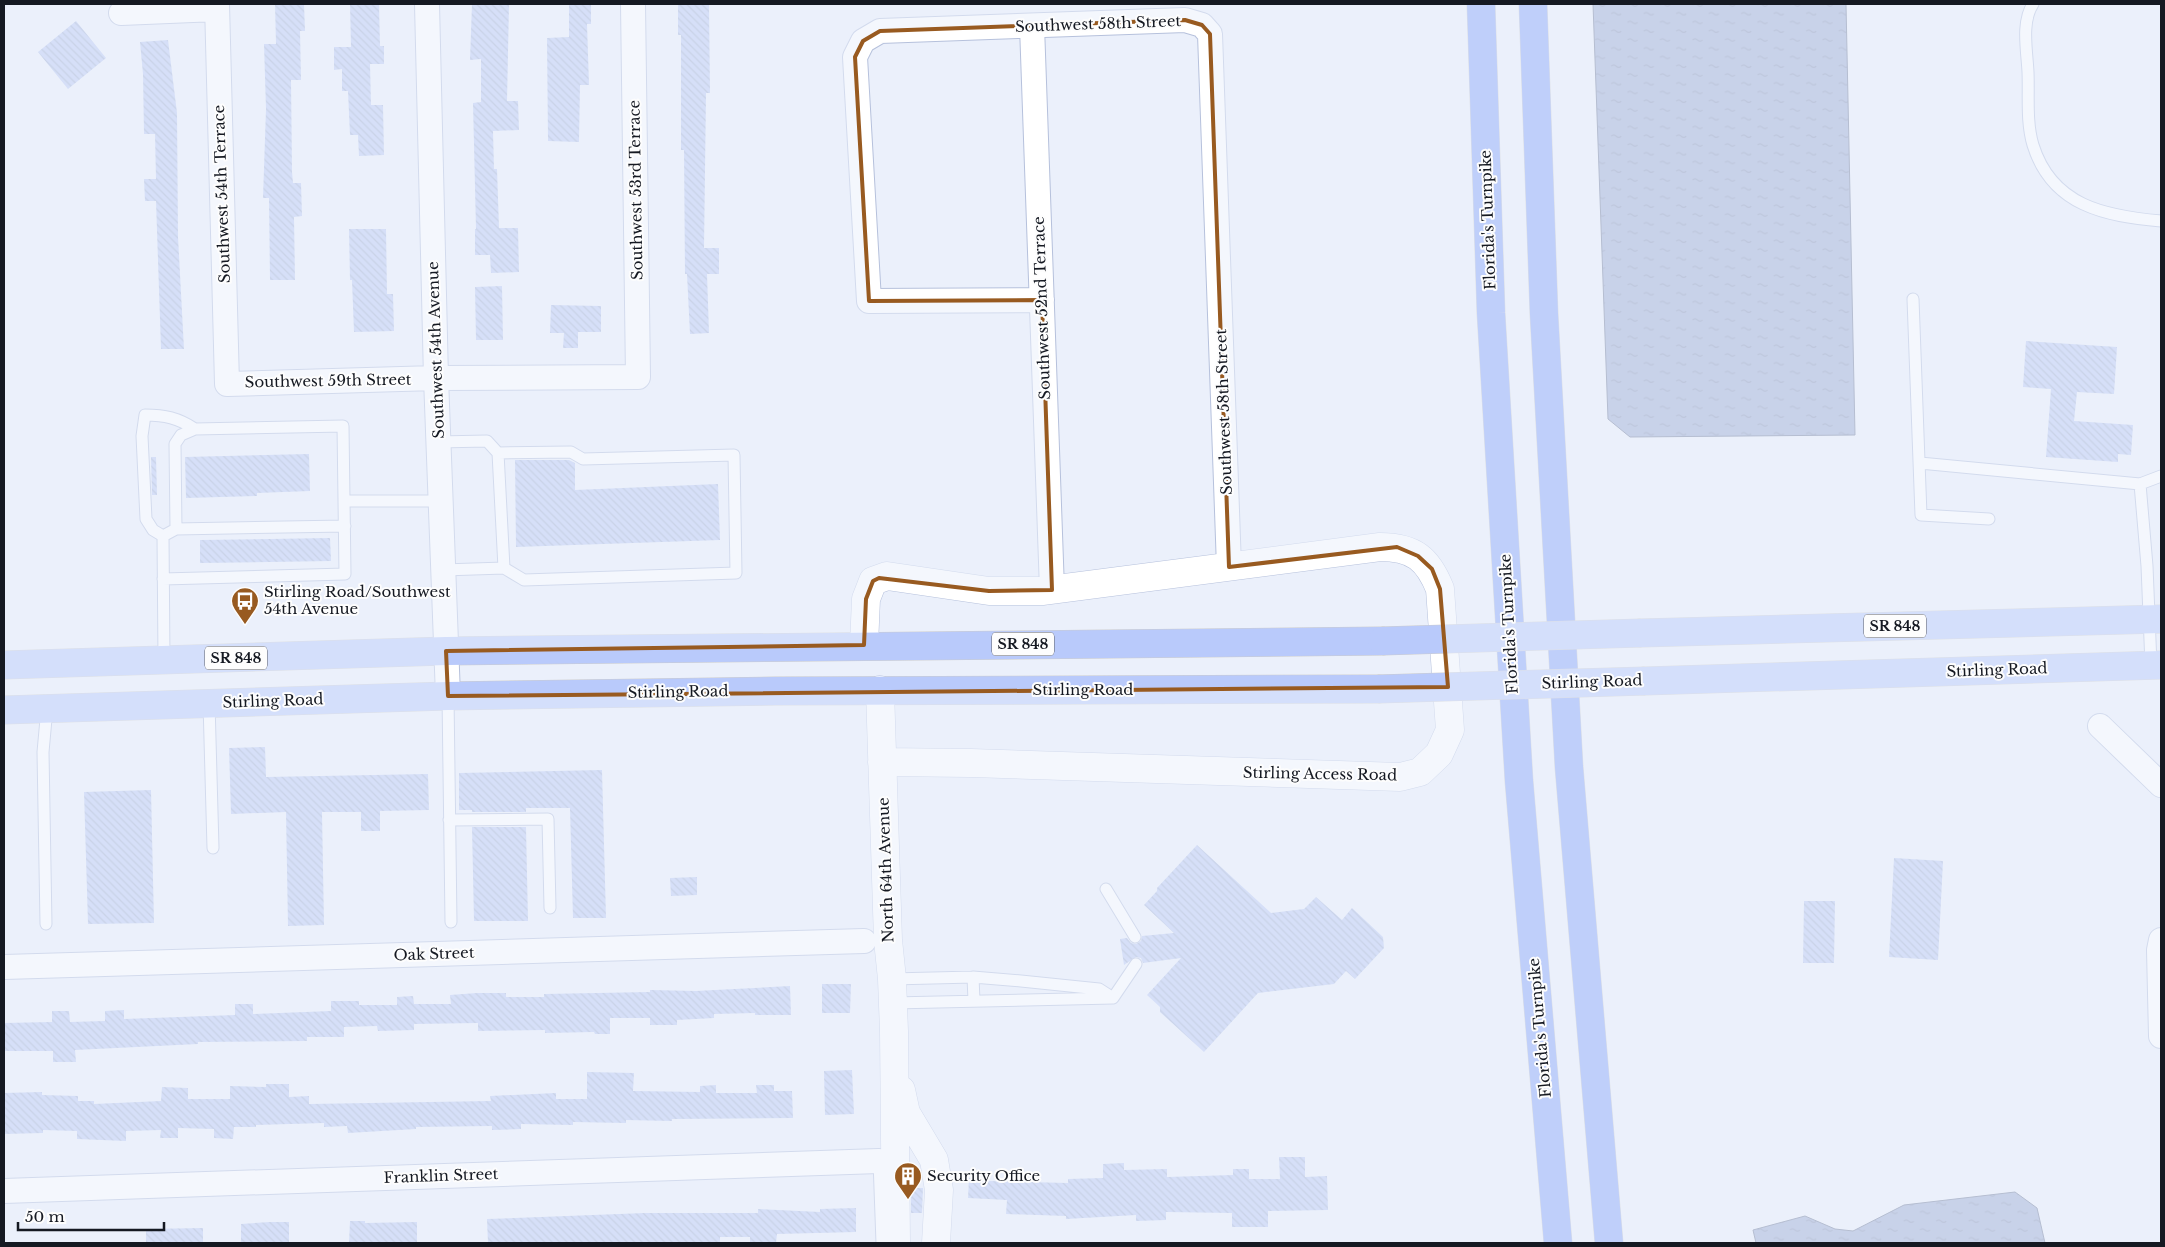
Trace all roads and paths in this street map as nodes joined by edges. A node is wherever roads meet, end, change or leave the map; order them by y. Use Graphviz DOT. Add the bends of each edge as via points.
graph roads {
  1 [pos="427,4"];
  2 [pos="633,4"];
  3 [pos="1481,4"];
  4 [pos="1533,4"];
  5 [pos="2032,4"];
  6 [pos="217,7"];
  7 [pos="121,13"];
  8 [pos="1032,26"];
  9 [pos="2161,222"];
  10 [pos="1913,299"];
  11 [pos="1042,300"];
  12 [pos="638,377"];
  13 [pos="436,378"];
  14 [pos="227,384"];
  15 [pos="195,429"];
  16 [pos="438,442"];
  17 [pos="498,453"];
  18 [pos="1920,463"];
  19 [pos="2161,476"];
  20 [pos="2140,484"];
  21 [pos="440,500"];
  22 [pos="344,501"];
  23 [pos="1989,519"];
  24 [pos="344,526"];
  25 [pos="176,529"];
  26 [pos="163,536"];
  27 [pos="1229,567"];
  28 [pos="504,568"];
  29 [pos="443,570"];
  30 [pos="163,579"];
  31 [pos="1052,590"];
  32 [pos="2155,619"];
  33 [pos="864,646"];
  34 [pos="446,651"];
  35 [pos="164,660"];
  36 [pos="4,665"];
  37 [pos="2156,665"];
  38 [pos="880,690"];
  39 [pos="448,696"];
  40 [pos="209,703"];
  41 [pos="47,708"];
  42 [pos="4,710"];
  43 [pos="2100,726"];
  44 [pos="882,762"];
  45 [pos="2161,785"];
  46 [pos="449,820"];
  47 [pos="213,848"];
  48 [pos="1106,889"];
  49 [pos="550,908"];
  50 [pos="451,922"];
  51 [pos="46,924"];
  52 [pos="1135,937"];
  53 [pos="2161,940"];
  54 [pos="864,941"];
  55 [pos="1136,964"];
  56 [pos="4,966"];
  57 [pos="973,977"];
  58 [pos="893,991"];
  59 [pos="1113,998"];
  60 [pos="974,1001"];
  61 [pos="2161,1036"];
  62 [pos="893,1049"];
  63 [pos="879,1161"];
  64 [pos="4,1191"];
  65 [pos="882,1243"];
  66 [pos="896,1243"];
  67 [pos="936,1243"];
  68 [pos="1558,1243"];
  69 [pos="1609,1243"];
  1 -- 13 [label="street, Southwest 54th Avenue"];
  2 -- 12 [label="street, Southwest 53rd Terrace"];
  3 -- 68 [label="highway, Florida's Turnpike" via="1491,313 1518,781"];
  4 -- 69 [label="highway" via="1544,314 1568,757"];
  5 -- 9 [label="lane" via="2027,27 2029,111 2033,144 2047,174 2070,199 2104,214"];
  6 -- 7 [label="street"];
  6 -- 14 [label="street, Southwest 54th Terrace"];
  8 -- 11 [label="street, Southwest 52nd Terrace"];
  8 -- 11 [label="street, Southwest 58th Street" via="880,31 863,41 855,57 869,301"];
  8 -- 27 [label="street, Southwest 58th Street" via="1185,20 1202,25 1210,34"];
  10 -- 18 [label="lane"];
  11 -- 31 [label="street, Southwest 52nd Terrace"];
  12 -- 13 [label="street, Southwest 59th Street"];
  13 -- 14 [label="street, Southwest 59th Street"];
  13 -- 16 [label="street, Southwest 54th Avenue"];
  15 -- 22 [label="lane" via="343,426"];
  15 -- 25 [label="lane" via="182,435 175,444"];
  15 -- 26 [label="lane" via="163,415 145,415 142,436 146,519 153,530"];
  16 -- 17 [label="lane" via="488,441"];
  16 -- 21 [label="street, Southwest 54th Avenue"];
  17 -- 28 [label="lane"];
  17 -- 28 [label="lane" via="571,452 583,459 734,455 736,574 524,580"];
  18 -- 20 [label="lane"];
  18 -- 23 [label="lane" via="1921,515"];
  19 -- 20 [label="lane"];
  20 -- 32 [label="lane"];
  21 -- 22 [label="lane"];
  21 -- 29 [label="street, Southwest 54th Avenue"];
  22 -- 24 [label="lane"];
  24 -- 25 [label="lane"];
  24 -- 30 [label="lane" via="345,574"];
  25 -- 26 [label="lane"];
  26 -- 30 [label="lane"];
  27 -- 31 [label="street, Stirling Access Road"];
  27 -- 44 [label="street, Stirling Access Road" via="1380,547 1397,547 1418,556 1432,569 1440,589 1450,730 1440,754 1420,772 1400,777"];
  28 -- 29 [label="lane"];
  29 -- 34 [label="street, Southwest 54th Avenue"];
  30 -- 35 [label="lane"];
  31 -- 33 [label="street, Stirling Access Road" via="990,591 887,576 873,581 866,599"];
  32 -- 33 [label="main road, SR 848, bridge" via="1382,641"];
  32 -- 37 [label="lane"];
  33 -- 34 [label="main road, SR 848"];
  34 -- 35 [label="main road, SR 848"];
  34 -- 39 [label="street, Southwest 54th Avenue"];
  35 -- 36 [label="main road, SR 848"];
  37 -- 38 [label="main road, Stirling Road, bridge" via="1378,689"];
  38 -- 39 [label="main road, Stirling Road"];
  38 -- 44 [label="street, North 64th Avenue"];
  39 -- 40 [label="main road, Stirling Road"];
  39 -- 46 [label="lane"];
  40 -- 41 [label="main road, Stirling Road"];
  40 -- 47 [label="lane"];
  41 -- 42 [label="main road, Stirling Road"];
  41 -- 51 [label="lane" via="43,752"];
  43 -- 45 [label="street"];
  44 -- 58 [label="street, North 64th Avenue" via="888,940"];
  46 -- 49 [label="lane" via="548,819"];
  46 -- 50 [label="lane"];
  48 -- 52 [label="lane"];
  53 -- 61 [label="street"];
  54 -- 56 [label="street, Oak Street"];
  55 -- 59 [label="lane"];
  57 -- 58 [label="lane"];
  57 -- 59 [label="lane" via="1099,989"];
  57 -- 60 [label="lane"];
  58 -- 60 [label="lane"];
  58 -- 62 [label="street, North 64th Avenue"];
  59 -- 60 [label="lane"];
  62 -- 66 [label="street, North 64th Avenue"];
  62 -- 67 [label="street, North 64th Avenue" via="906,1113 934,1160 939,1190"];
  63 -- 64 [label="street, Franklin Street"];
  63 -- 65 [label="lane"];
}
